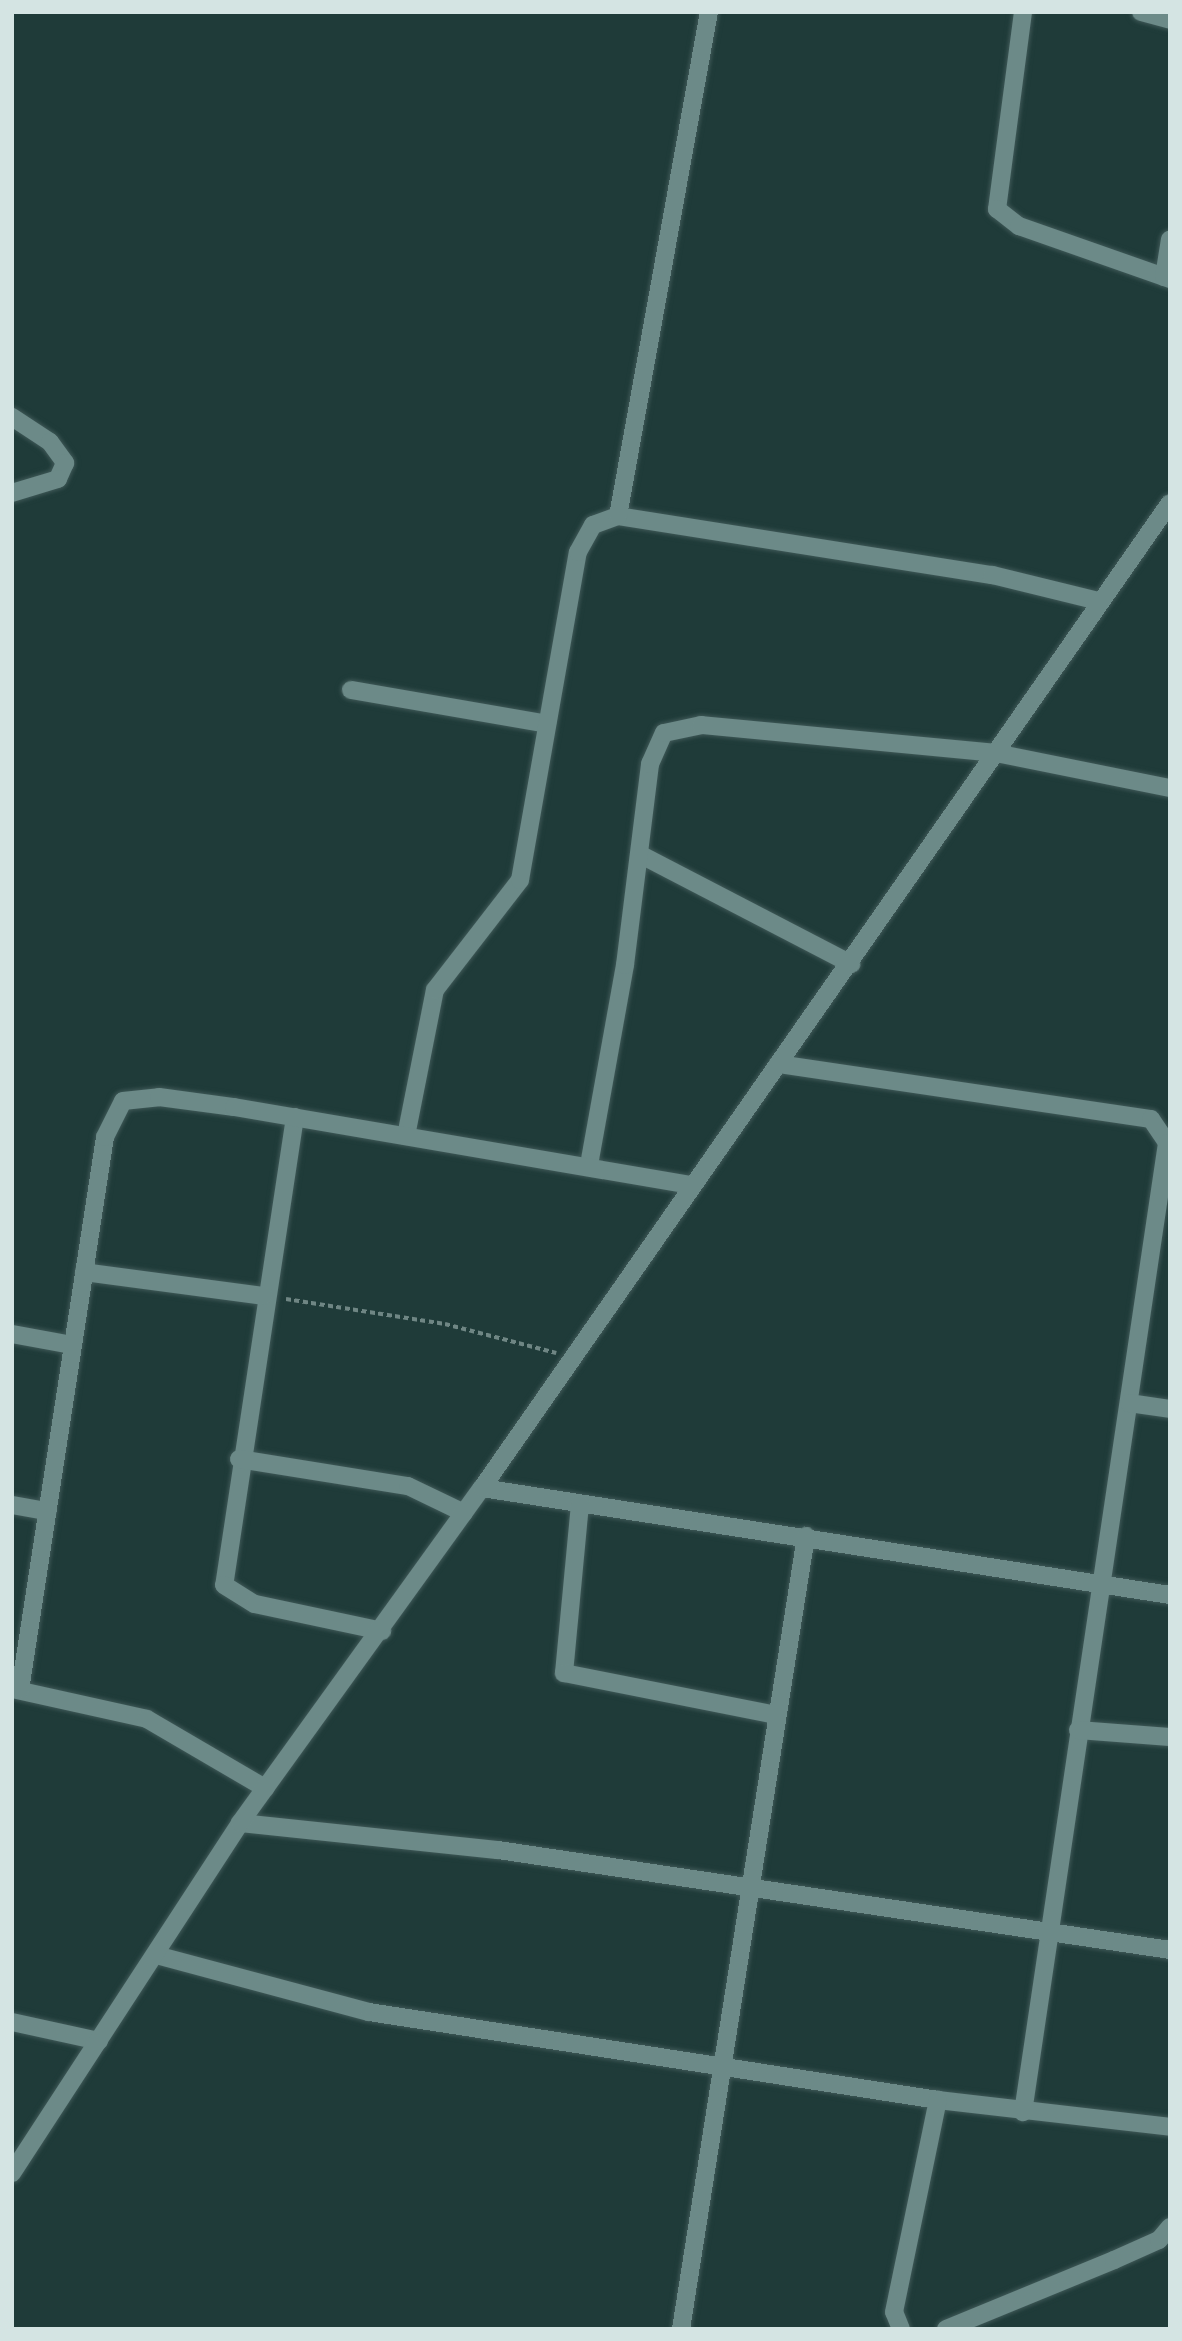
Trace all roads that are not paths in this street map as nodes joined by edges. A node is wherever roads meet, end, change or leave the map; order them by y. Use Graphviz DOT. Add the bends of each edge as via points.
graph roads {
  1 [pos="709,12"];
  2 [pos="1023,12"];
  3 [pos="1141,12"];
  4 [pos="1170,19"];
  5 [pos="1170,239"];
  6 [pos="1167,278"];
  7 [pos="12,417"];
  8 [pos="12,494"];
  9 [pos="1170,503"];
  10 [pos="618,516"];
  11 [pos="1099,601"];
  12 [pos="351,690"];
  13 [pos="547,724"];
  14 [pos="996,753"];
  15 [pos="1170,788"];
  16 [pos="641,855"];
  17 [pos="851,964"];
  18 [pos="778,1064"];
  19 [pos="295,1117"];
  20 [pos="406,1136"];
  21 [pos="589,1165"];
  22 [pos="691,1185"];
  23 [pos="84,1272"];
  24 [pos="263,1296"];
  25 [pos="12,1334"];
  26 [pos="72,1345"];
  27 [pos="1129,1403"];
  28 [pos="1170,1409"];
  29 [pos="239,1459"];
  30 [pos="482,1488"];
  31 [pos="580,1504"];
  32 [pos="12,1505"];
  33 [pos="47,1511"];
  34 [pos="464,1513"];
  35 [pos="806,1536"];
  36 [pos="1103,1580"];
  37 [pos="1170,1595"];
  38 [pos="382,1631"];
  39 [pos="16,1689"];
  40 [pos="777,1715"];
  41 [pos="1077,1730"];
  42 [pos="1170,1737"];
  43 [pos="265,1788"];
  44 [pos="240,1823"];
  45 [pos="750,1887"];
  46 [pos="1048,1935"];
  47 [pos="1170,1950"];
  48 [pos="156,1955"];
  49 [pos="12,2022"];
  50 [pos="99,2041"];
  51 [pos="725,2067"];
  52 [pos="938,2100"];
  53 [pos="1023,2112"];
  54 [pos="1170,2127"];
  55 [pos="12,2173"];
  56 [pos="1170,2227"];
  57 [pos="681,2329"];
  58 [pos="901,2329"];
  59 [pos="946,2329"];
  1 -- 10 [label="street"];
  2 -- 6 [label="street" via="997,209 1019,226"];
  3 -- 4 [label="street"];
  5 -- 6 [label="street"];
  7 -- 8 [label="street" via="50,442 65,463 58,479"];
  9 -- 11 [label="street"];
  10 -- 11 [label="street" via="992,575"];
  10 -- 13 [label="street" via="593,525 578,552"];
  11 -- 14 [label="street"];
  12 -- 13 [label="street"];
  13 -- 20 [label="street" via="520,880 435,990"];
  14 -- 15 [label="street"];
  14 -- 16 [label="street" via="679,727 653,746"];
  14 -- 17 [label="street"];
  16 -- 17 [label="street"];
  16 -- 21 [label="street"];
  17 -- 18 [label="street"];
  18 -- 22 [label="street"];
  18 -- 27 [label="street" via="1157,1122 1167,1143"];
  19 -- 20 [label="street"];
  19 -- 23 [label="street" via="159,1097 123,1101 105,1137"];
  19 -- 24 [label="street"];
  20 -- 21 [label="street"];
  21 -- 22 [label="street"];
  22 -- 30 [label="street"];
  23 -- 24 [label="street"];
  23 -- 26 [label="street"];
  24 -- 29 [label="street"];
  25 -- 26 [label="street"];
  26 -- 33 [label="street"];
  27 -- 28 [label="street"];
  27 -- 36 [label="street"];
  29 -- 34 [label="street" via="408,1486"];
  29 -- 38 [label="street" via="223,1575 229,1592 254,1604"];
  30 -- 31 [label="street"];
  30 -- 34 [label="street"];
  31 -- 35 [label="street"];
  31 -- 40 [label="street" via="564,1673"];
  32 -- 33 [label="street"];
  33 -- 39 [label="street"];
  34 -- 38 [label="street"];
  35 -- 36 [label="street"];
  35 -- 40 [label="street"];
  36 -- 37 [label="street"];
  36 -- 41 [label="street"];
  38 -- 43 [label="street"];
  39 -- 43 [label="street" via="147,1719"];
  40 -- 45 [label="street"];
  41 -- 42 [label="street"];
  41 -- 46 [label="street"];
  43 -- 44 [label="street"];
  44 -- 45 [label="street" via="369,1833"];
  44 -- 48 [label="street"];
  45 -- 46 [label="street"];
  45 -- 51 [label="street"];
  46 -- 47 [label="street"];
  46 -- 53 [label="street"];
  48 -- 50 [label="street"];
  48 -- 51 [label="street" via="369,2012"];
  49 -- 50 [label="street"];
  50 -- 55 [label="street"];
  51 -- 52 [label="street"];
  51 -- 57 [label="street"];
  52 -- 53 [label="street"];
  52 -- 58 [label="street" via="894,2312"];
  53 -- 54 [label="street"];
  56 -- 59 [label="street" via="1159,2239 1114,2260"];
}
